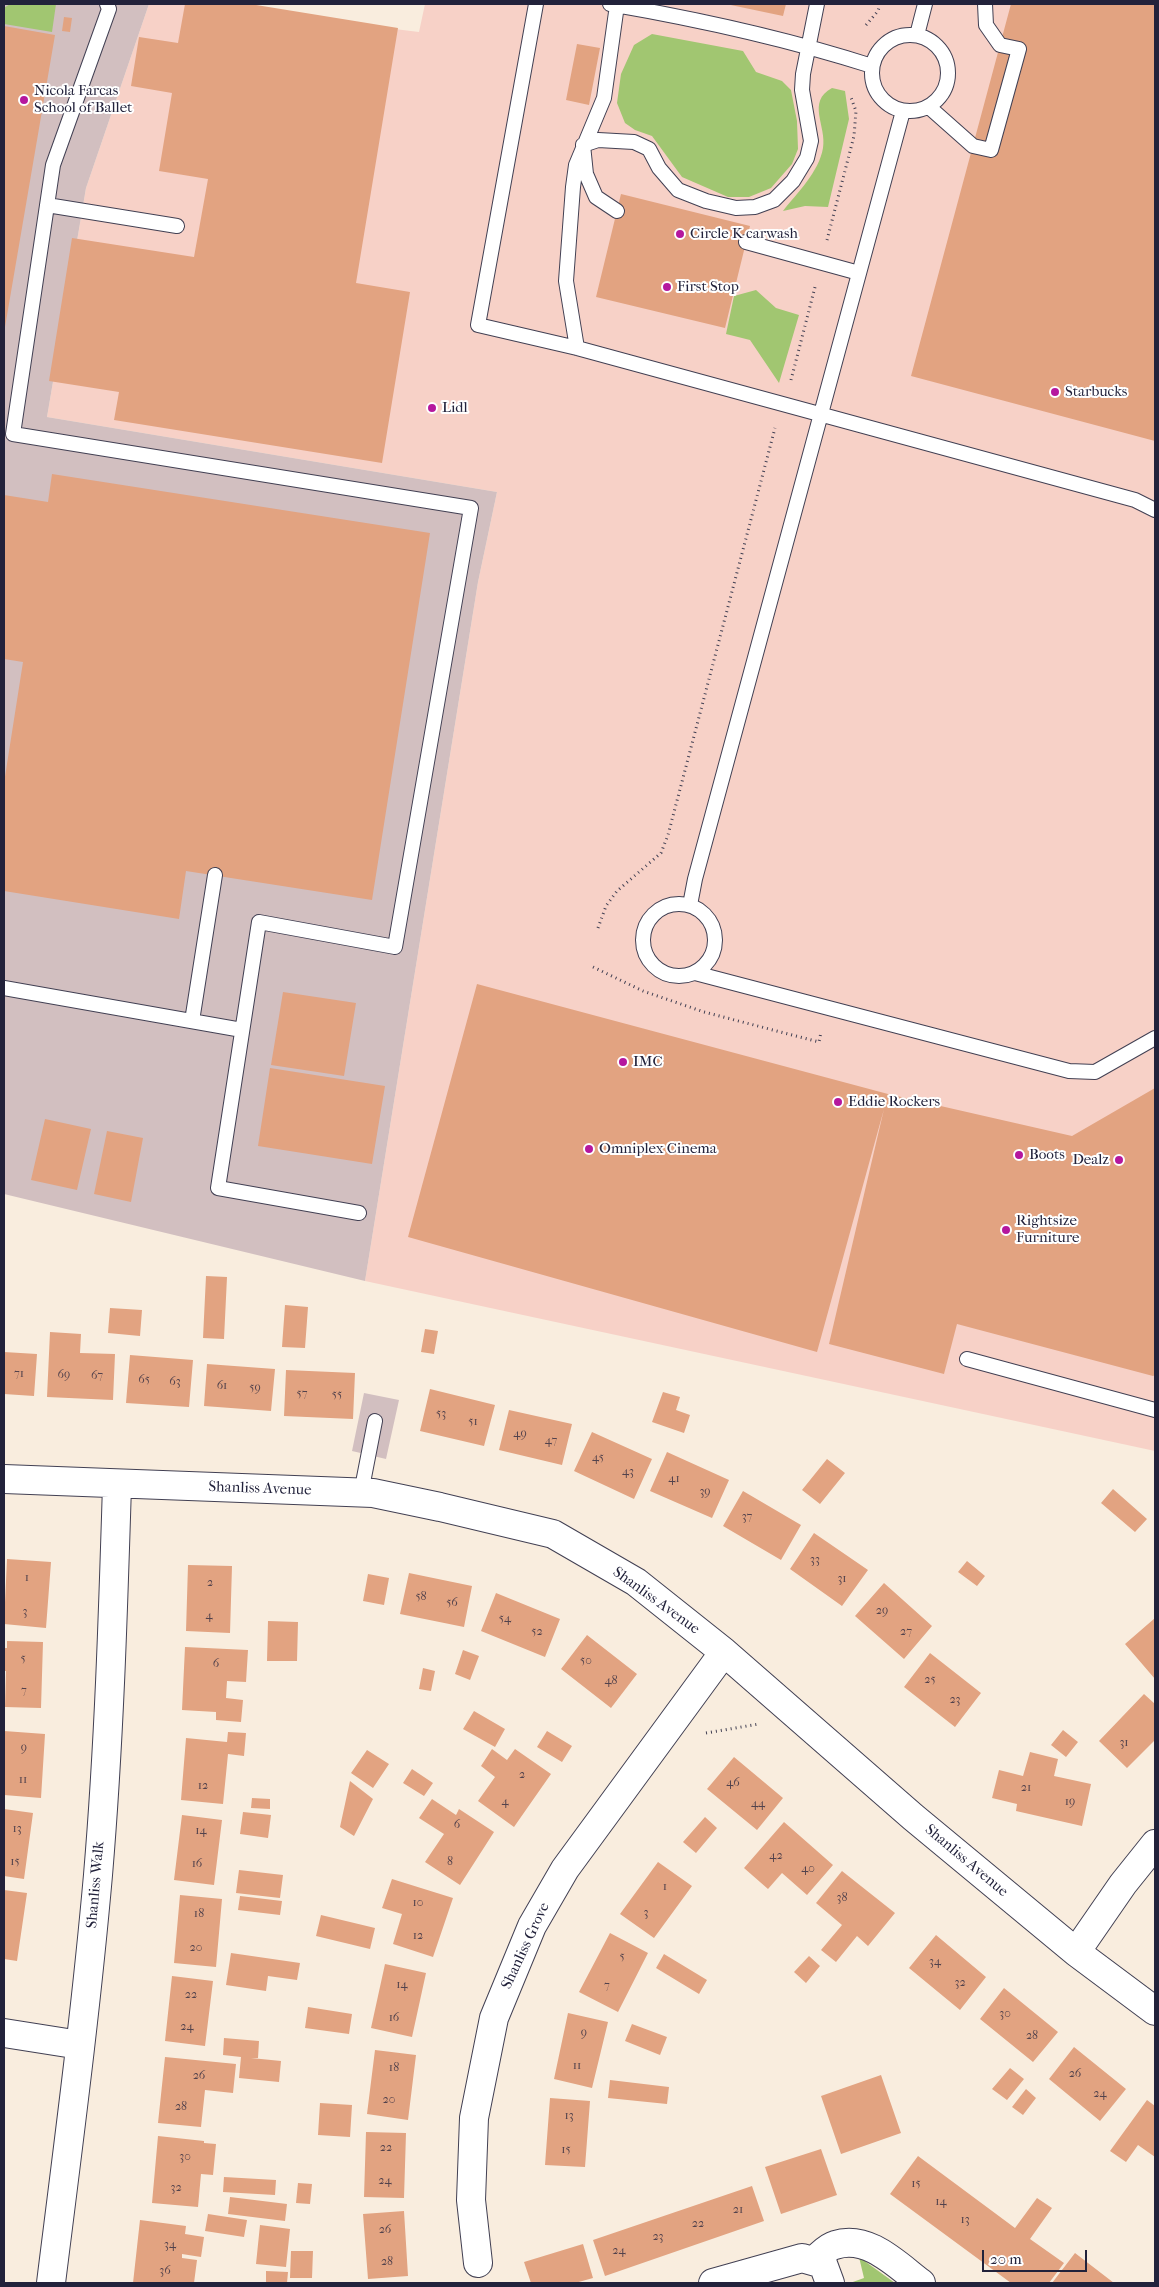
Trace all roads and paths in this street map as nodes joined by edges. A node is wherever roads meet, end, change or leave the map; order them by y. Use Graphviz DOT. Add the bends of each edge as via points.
graph roads {
  1 [pos="107,4"];
  2 [pos="536,4"];
  3 [pos="613,4"];
  4 [pos="817,4"];
  5 [pos="880,4"];
  6 [pos="925,4"];
  7 [pos="985,4"];
  8 [pos="659,8"];
  9 [pos="866,25"];
  10 [pos="917,35"];
  11 [pos="809,48"];
  12 [pos="872,66"];
  13 [pos="929,107"];
  14 [pos="903,111"];
  15 [pos="583,145"];
  16 [pos="47,205"];
  17 [pos="617,211"];
  18 [pos="177,226"];
  19 [pos="746,242"];
  20 [pos="859,273"];
  21 [pos="577,348"];
  22 [pos="819,415"];
  23 [pos="776,423"];
  24 [pos="1155,510"];
  25 [pos="215,875"];
  26 [pos="690,905"];
  27 [pos="598,928"];
  28 [pos="593,967"];
  29 [pos="695,973"];
  30 [pos="4,988"];
  31 [pos="827,1007"];
  32 [pos="192,1022"];
  33 [pos="242,1030"];
  34 [pos="1155,1038"];
  35 [pos="359,1213"];
  36 [pos="968,1359"];
  37 [pos="1155,1410"];
  38 [pos="375,1421"];
  39 [pos="4,1479"];
  40 [pos="118,1485"];
  41 [pos="361,1493"];
  42 [pos="724,1652"];
  43 [pos="765,1723"];
  44 [pos="700,1739"];
  45 [pos="1155,1844"];
  46 [pos="1076,1952"];
  47 [pos="1155,2011"];
  48 [pos="4,2033"];
  49 [pos="80,2045"];
  50 [pos="813,2261"];
  51 [pos="478,2263"];
  52 [pos="51,2283"];
  53 [pos="713,2283"];
  54 [pos="830,2283"];
  55 [pos="921,2283"];
  1 -- 16 [label="lane" via="109,9 53,165"];
  2 -- 21 [label="lane" via="478,325"];
  3 -- 8 [label="lane"];
  3 -- 15 [label="lane" via="604,98"];
  4 -- 11 [label="lane"];
  5 -- 9 [label="path"];
  6 -- 10 [label="lane"];
  7 -- 13 [label="lane" via="986,25 1000,44 1019,49 992,150 973,146"];
  8 -- 11 [label="lane"];
  10 -- 12 [label="lane" via="905,34 894,38 876,54"];
  10 -- 13 [label="lane" via="940,49 949,74 946,87"];
  11 -- 12 [label="lane"];
  11 -- 15 [label="lane" via="802,90 811,140 807,158 793,181 774,200 755,207 736,208 706,201 678,190 659,168 649,149 634,142 598,140"];
  12 -- 14 [label="lane" via="875,89 892,107"];
  13 -- 14 [label="lane"];
  14 -- 20 [label="lane"];
  15 -- 17 [label="lane" via="586,174 596,198"];
  15 -- 21 [label="lane" via="576,164 566,281"];
  16 -- 18 [label="lane"];
  16 -- 33 [label="lane" via="13,434 471,508 395,947 259,922"];
  19 -- 20 [label="lane"];
  20 -- 22 [label="lane"];
  21 -- 22 [label="lane"];
  22 -- 24 [label="lane" via="1135,500"];
  22 -- 26 [label="lane"];
  23 -- 27 [label="path" via="668,835 661,853 616,891"];
  25 -- 32 [label="lane"];
  26 -- 29 [label="lane" via="709,920 715,944 712,956"];
  26 -- 29 [label="lane" via="666,906 656,912 647,921 643,945 649,961 662,972 672,976"];
  28 -- 31 [label="path" via="643,992 819,1042"];
  29 -- 31 [label="lane"];
  30 -- 32 [label="lane"];
  31 -- 34 [label="lane" via="1069,1071 1095,1072"];
  32 -- 33 [label="lane"];
  33 -- 35 [label="lane" via="218,1188"];
  36 -- 37 [label="lane"];
  38 -- 41 [label="lane"];
  39 -- 40 [label="street, Shanliss Avenue"];
  40 -- 41 [label="street, Shanliss Avenue"];
  40 -- 49 [label="street, Shanliss Walk" via="113,1632 98,1873"];
  41 -- 42 [label="street, Shanliss Avenue" via="440,1507 553,1534 636,1582"];
  42 -- 46 [label="street, Shanliss Avenue" via="913,1817"];
  42 -- 51 [label="street, Shanliss Grove" via="565,1869 532,1926 494,2018 474,2118 471,2200"];
  43 -- 44 [label="path" via="706,1733"];
  45 -- 46 [label="street"];
  46 -- 47 [label="street, Shanliss Avenue"];
  48 -- 49 [label="street"];
  49 -- 52 [label="street, Shanliss Walk"];
  50 -- 53 [label="street" via="802,2258"];
  50 -- 54 [label="street" via="823,2264"];
  50 -- 55 [label="street" via="833,2245 853,2241 884,2254"];
}
